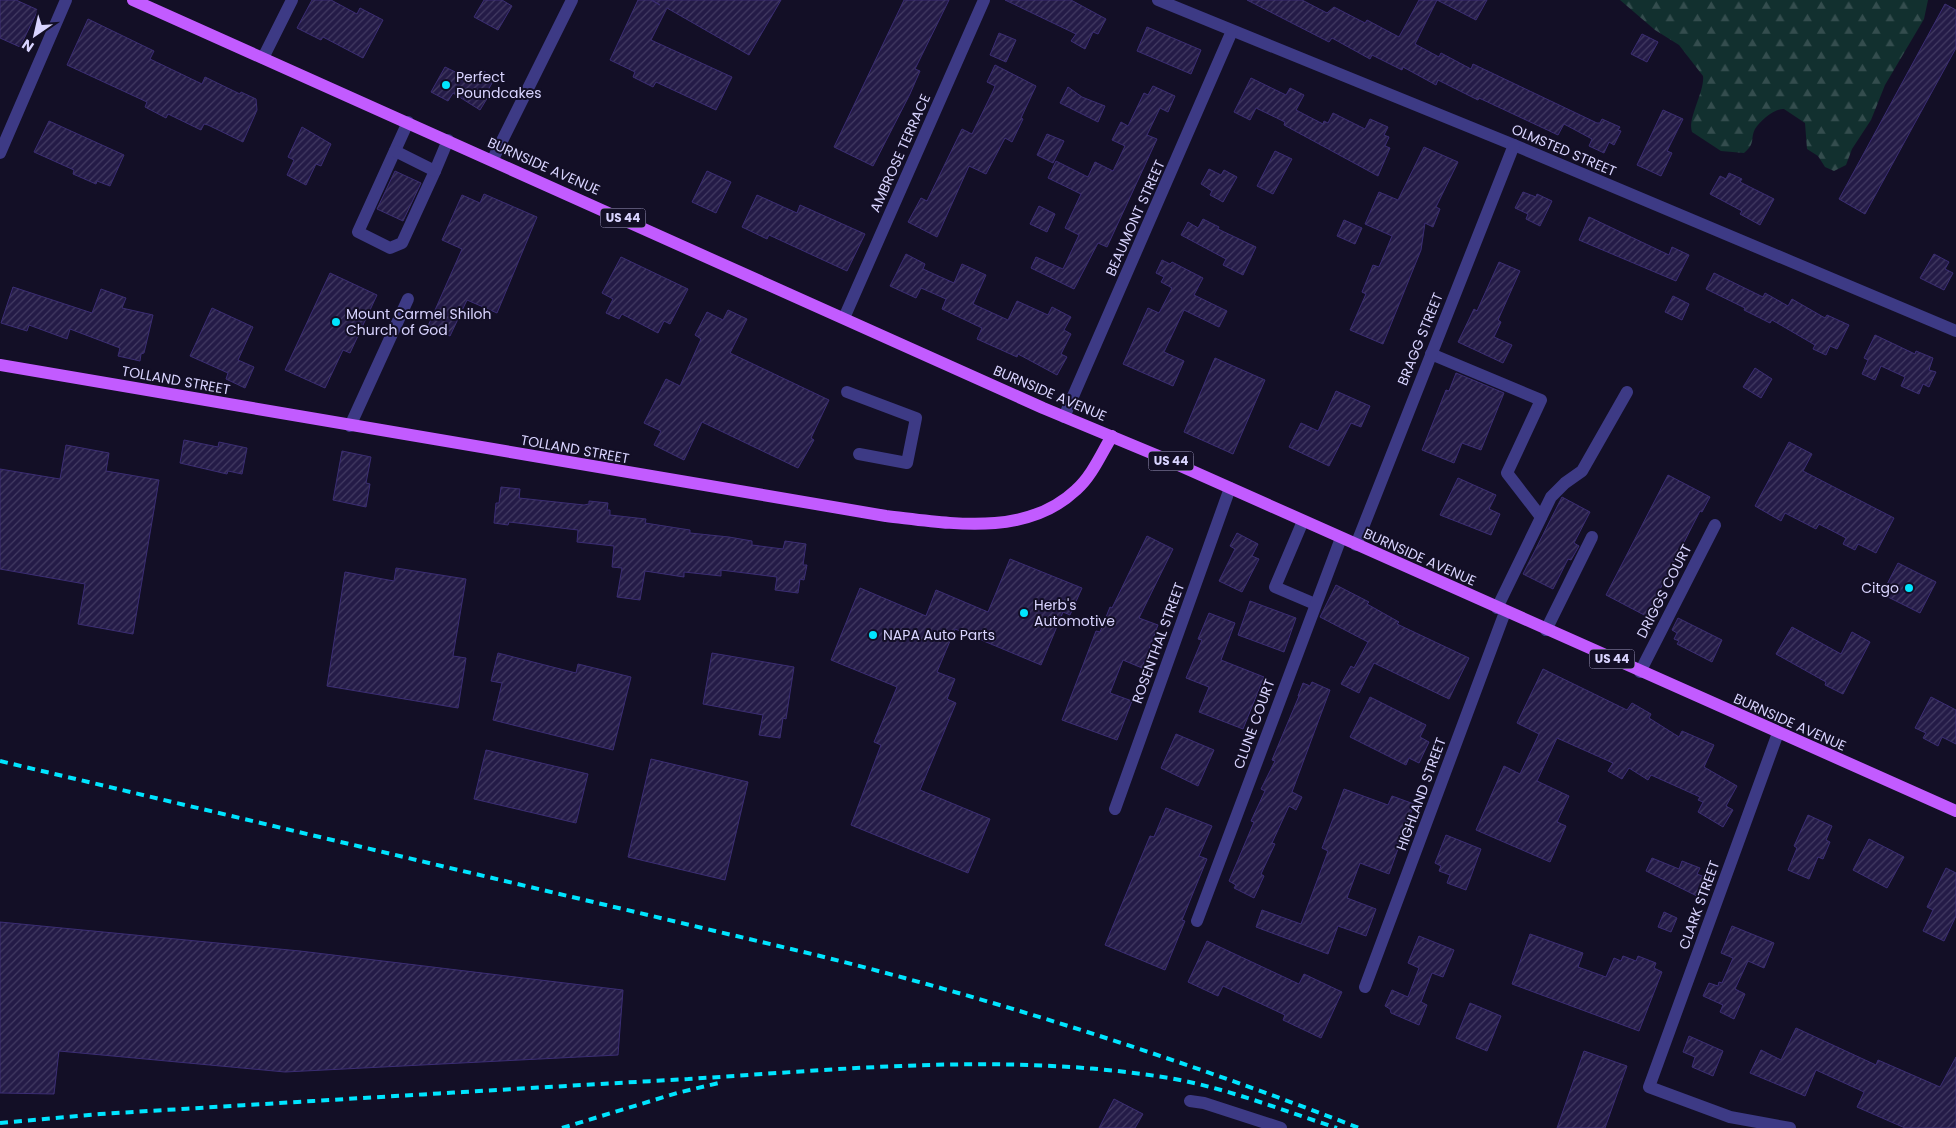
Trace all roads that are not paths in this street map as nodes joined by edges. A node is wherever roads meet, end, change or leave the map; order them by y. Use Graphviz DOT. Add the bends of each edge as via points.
graph roads {
  1 [pos="66,0"];
  2 [pos="133,0"];
  3 [pos="292,0"];
  4 [pos="572,0"];
  5 [pos="984,0"];
  6 [pos="1158,0"];
  7 [pos="1232,31"];
  8 [pos="263,58"];
  9 [pos="408,122"];
  10 [pos="448,140"];
  11 [pos="1514,145"];
  12 [pos="395,151"];
  13 [pos="0,153"];
  14 [pos="493,159"];
  15 [pos="435,171"];
  16 [pos="408,300"];
  17 [pos="844,318"];
  18 [pos="1956,331"];
  19 [pos="1431,354"];
  20 [pos="0,365"];
  21 [pos="847,392"];
  22 [pos="1627,392"];
  23 [pos="1064,417"];
  24 [pos="350,426"];
  25 [pos="1112,436"];
  26 [pos="859,454"];
  27 [pos="1230,488"];
  28 [pos="1541,516"];
  29 [pos="1303,521"];
  30 [pos="1715,525"];
  31 [pos="1592,537"];
  32 [pos="1341,538"];
  33 [pos="1356,544"];
  34 [pos="1315,604"];
  35 [pos="1501,610"];
  36 [pos="1546,630"];
  37 [pos="1640,672"];
  38 [pos="1778,733"];
  39 [pos="1115,809"];
  40 [pos="1956,811"];
  41 [pos="1197,922"];
  42 [pos="1365,986"];
  43 [pos="1190,1101"];
  44 [pos="1281,1128"];
  45 [pos="1790,1128"];
  1 -- 13 [label="street"];
  2 -- 8 [label="main road, BURNSIDE AVENUE / US 44"];
  3 -- 8 [label="street"];
  4 -- 14 [label="street"];
  5 -- 17 [label="street, AMBROSE TERRACE"];
  6 -- 7 [label="street, OLMSTED STREET"];
  7 -- 11 [label="street, OLMSTED STREET"];
  7 -- 23 [label="street, BEAUMONT STREET"];
  8 -- 9 [label="main road, BURNSIDE AVENUE / US 44"];
  9 -- 10 [label="main road, BURNSIDE AVENUE / US 44"];
  9 -- 12 [label="street"];
  10 -- 14 [label="main road, BURNSIDE AVENUE / US 44"];
  10 -- 15 [label="street"];
  11 -- 18 [label="street, OLMSTED STREET"];
  11 -- 19 [label="street, BRAGG STREET"];
  12 -- 15 [label="street"];
  12 -- 15 [label="street" via="358,232 390,248 402,243"];
  14 -- 17 [label="main road, BURNSIDE AVENUE / US 44"];
  16 -- 24 [label="street"];
  17 -- 23 [label="main road, BURNSIDE AVENUE / US 44"];
  19 -- 28 [label="street" via="1541,400 1506,473"];
  19 -- 33 [label="street, BRAGG STREET"];
  20 -- 24 [label="main road, TOLLAND STREET"];
  21 -- 26 [label="street" via="916,418 908,463"];
  22 -- 28 [label="street, HIGHLAND STREET" via="1582,471 1551,497"];
  23 -- 25 [label="main road, BURNSIDE AVENUE / US 44"];
  24 -- 25 [label="main road, TOLLAND STREET" via="886,516 969,525 1009,522 1051,508 1076,491 1089,476"];
  25 -- 27 [label="main road, BURNSIDE AVENUE / US 44"];
  27 -- 29 [label="main road, BURNSIDE AVENUE / US 44"];
  27 -- 39 [label="street, ROSENTHAL STREET"];
  28 -- 35 [label="street, HIGHLAND STREET"];
  29 -- 32 [label="main road, BURNSIDE AVENUE / US 44"];
  29 -- 34 [label="street" via="1275,587"];
  30 -- 37 [label="street, DRIGGS COURT"];
  31 -- 36 [label="street"];
  32 -- 33 [label="main road, BURNSIDE AVENUE / US 44"];
  32 -- 34 [label="street, CLUNE COURT"];
  33 -- 35 [label="main road, BURNSIDE AVENUE / US 44"];
  34 -- 41 [label="street, CLUNE COURT"];
  35 -- 36 [label="main road, BURNSIDE AVENUE / US 44"];
  35 -- 42 [label="street, HIGHLAND STREET"];
  36 -- 37 [label="main road, BURNSIDE AVENUE / US 44"];
  37 -- 38 [label="main road, BURNSIDE AVENUE / US 44"];
  38 -- 40 [label="main road, BURNSIDE AVENUE / US 44"];
  38 -- 45 [label="street, CLARK STREET" via="1649,1087 1730,1117"];
  43 -- 44 [label="street"];
}
